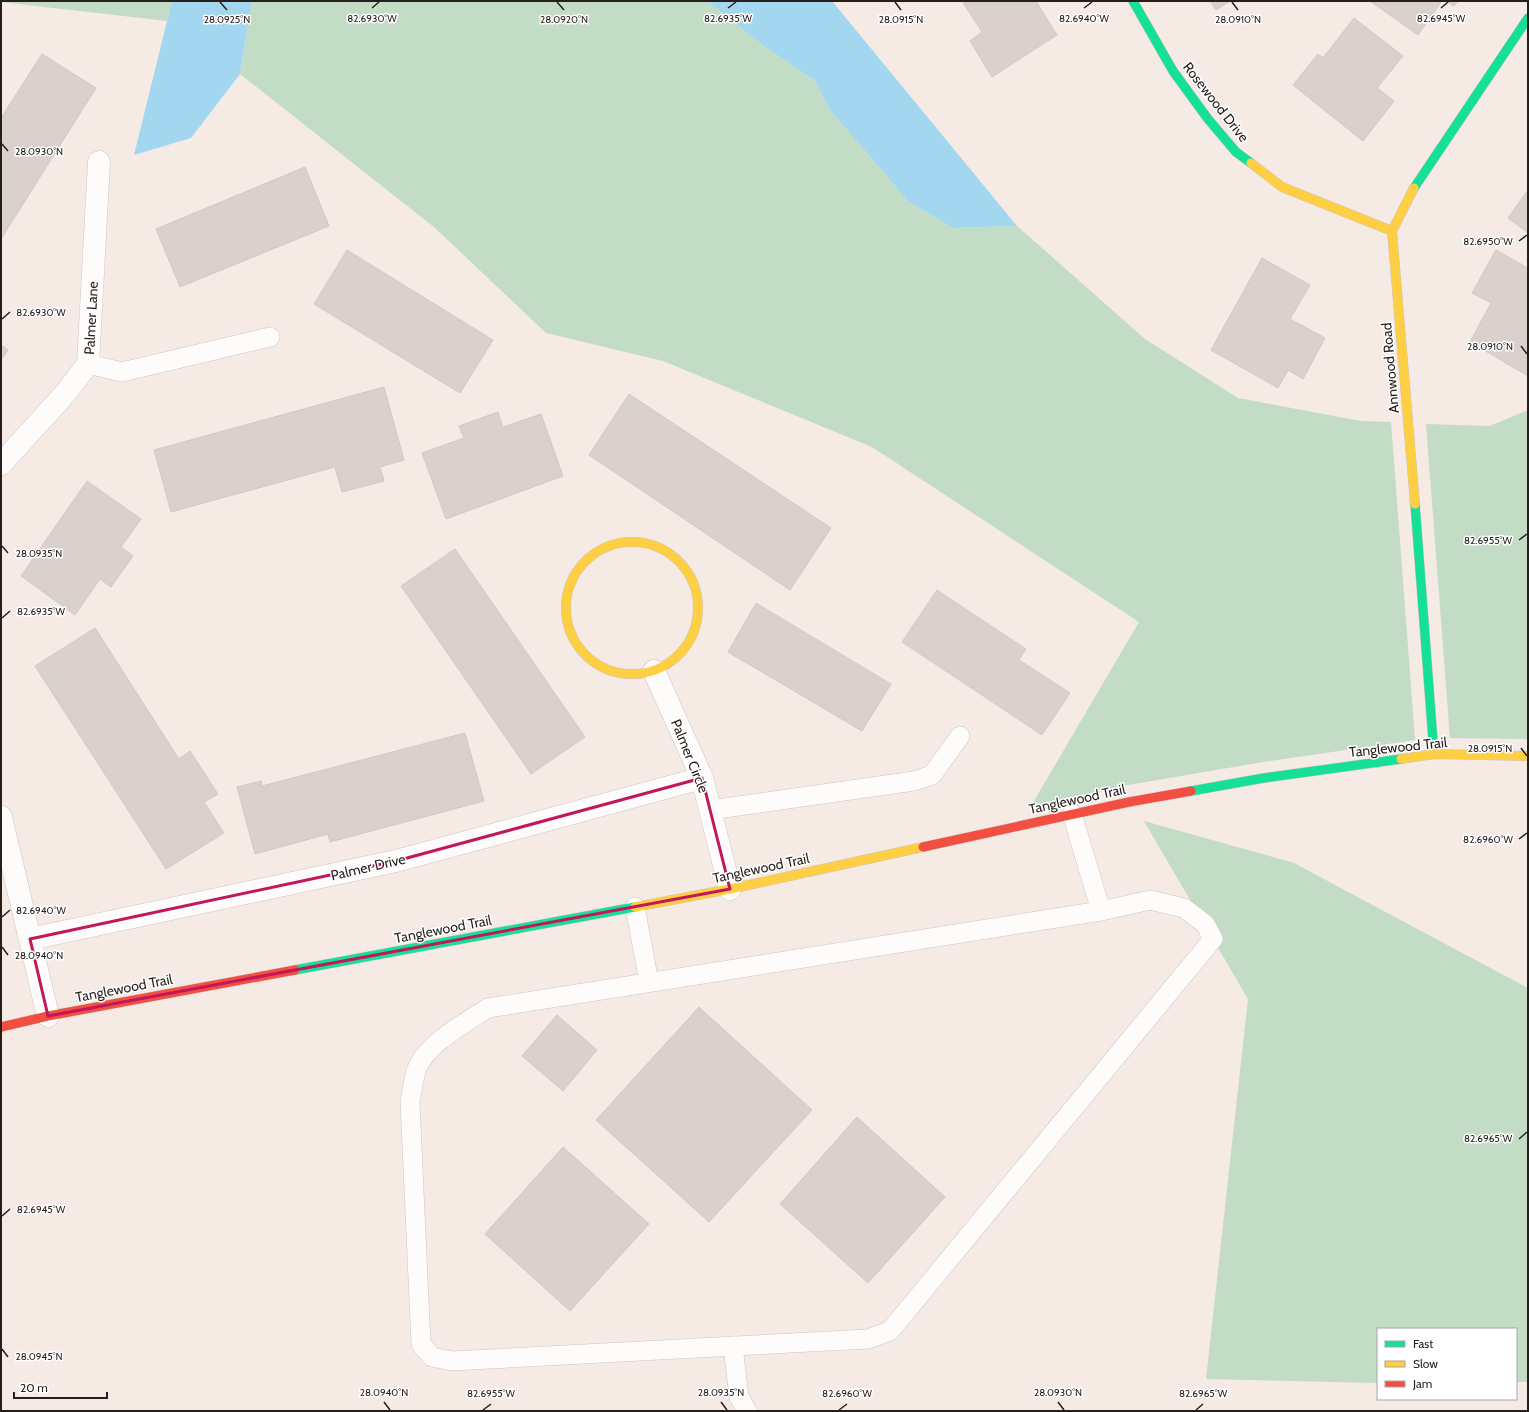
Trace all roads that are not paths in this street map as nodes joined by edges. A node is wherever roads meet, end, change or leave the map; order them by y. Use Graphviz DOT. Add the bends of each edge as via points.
graph roads {
  1 [pos="1133,1"];
  2 [pos="1528,18"];
  3 [pos="99,162"];
  4 [pos="1392,231"];
  5 [pos="270,337"];
  6 [pos="88,364"];
  7 [pos="1,464"];
  8 [pos="654,671"];
  9 [pos="960,736"];
  10 [pos="1434,754"];
  11 [pos="1528,756"];
  12 [pos="702,778"];
  13 [pos="710,810"];
  14 [pos="1072,814"];
  15 [pos="1,817"];
  16 [pos="730,889"];
  17 [pos="635,907"];
  18 [pos="1101,911"];
  19 [pos="30,939"];
  20 [pos="650,982"];
  21 [pos="48,1016"];
  22 [pos="1,1027"];
  23 [pos="733,1346"];
  24 [pos="747,1411"];
  1 -- 4 [label="street, Rosewood Drive" via="1173,71 1236,152 1282,187"];
  2 -- 4 [label="street" via="1411,192"];
  3 -- 6 [label="street, Palmer Lane"];
  4 -- 10 [label="street, Annwood Road"];
  5 -- 6 [label="lane" via="122,372"];
  6 -- 7 [label="street, Palmer Lane" via="64,395"];
  8 -- 8 [label="street" via="633,674 611,671 591,661 576,644 567,625 565,603 570,582 582,563 599,549 619,542 642,541 662,548 680,562 693,580 699,601 697,623 688,644 674,660"];
  8 -- 12 [label="street, Palmer Circle"];
  9 -- 13 [label="lane" via="932,774 914,781"];
  10 -- 11 [label="street, Tanglewood Trail"];
  10 -- 14 [label="street, Tanglewood Trail" via="1264,778"];
  12 -- 13 [label="street, Palmer Circle"];
  12 -- 19 [label="street, Palmer Drive" via="396,861"];
  13 -- 16 [label="street, Palmer Circle"];
  14 -- 16 [label="street, Tanglewood Trail"];
  14 -- 18 [label="lane"];
  15 -- 19 [label="street"];
  16 -- 17 [label="street, Tanglewood Trail"];
  17 -- 20 [label="lane"];
  17 -- 21 [label="street, Tanglewood Trail"];
  18 -- 20 [label="lane"];
  18 -- 23 [label="lane" via="1150,900 1184,908 1205,924 1213,939 890,1331 868,1338"];
  19 -- 21 [label="street"];
  20 -- 23 [label="lane" via="488,1008 444,1037 426,1054 416,1070 410,1102 421,1344 432,1357 452,1361"];
  21 -- 22 [label="street, Tanglewood Trail"];
  23 -- 24 [label="lane" via="739,1397"];
}
